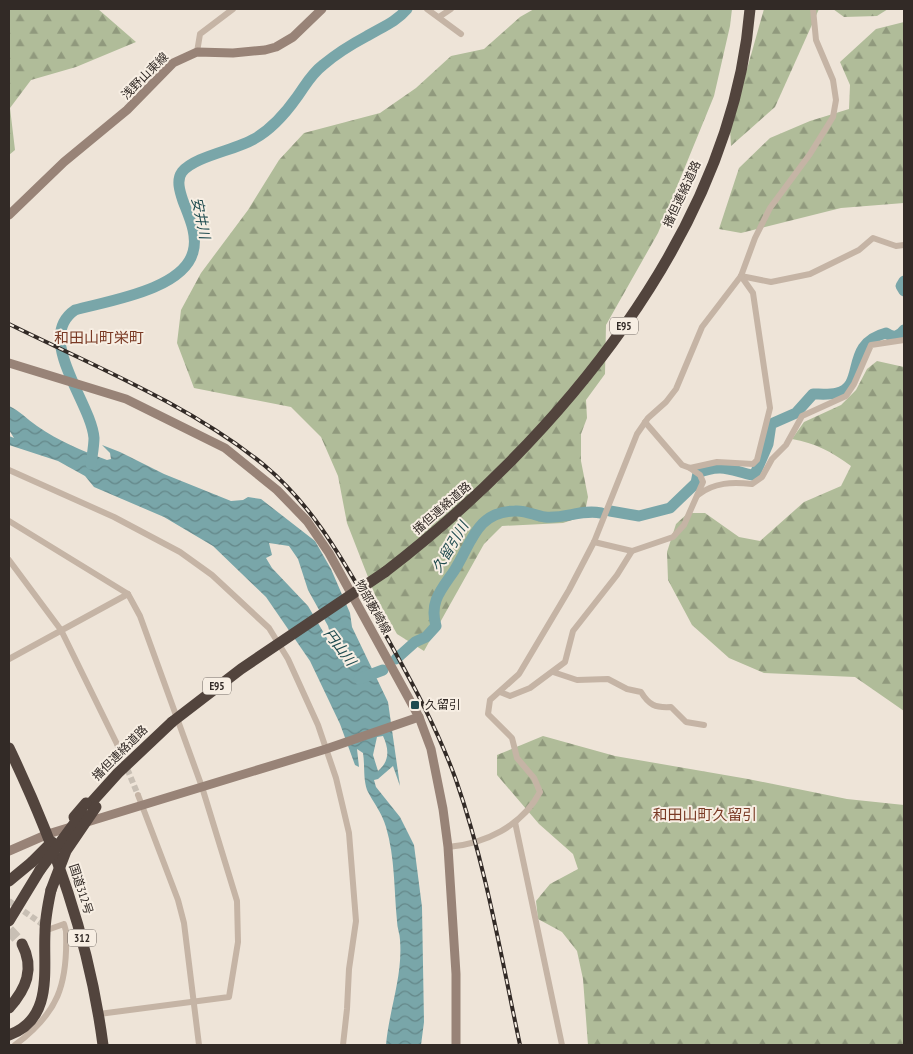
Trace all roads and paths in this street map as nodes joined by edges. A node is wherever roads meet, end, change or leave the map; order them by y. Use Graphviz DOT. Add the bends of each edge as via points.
graph roads {
  1 [pos="233,9"];
  2 [pos="322,9"];
  3 [pos="427,9"];
  4 [pos="451,9"];
  5 [pos="750,9"];
  6 [pos="813,9"];
  7 [pos="439,17"];
  8 [pos="461,34"];
  9 [pos="197,52"];
  10 [pos="9,215"];
  11 [pos="904,245"];
  12 [pos="741,276"];
  13 [pos="904,340"];
  14 [pos="9,363"];
  15 [pos="645,422"];
  16 [pos="9,470"];
  17 [pos="695,471"];
  18 [pos="696,497"];
  19 [pos="9,521"];
  20 [pos="594,542"];
  21 [pos="632,552"];
  22 [pos="9,560"];
  23 [pos="128,594"];
  24 [pos="61,630"];
  25 [pos="9,659"];
  26 [pos="553,672"];
  27 [pos="500,692"];
  28 [pos="419,716"];
  29 [pos="704,725"];
  30 [pos="117,744"];
  31 [pos="9,748"];
  32 [pos="329,748"];
  33 [pos="202,787"];
  34 [pos="138,795"];
  35 [pos="91,804"];
  36 [pos="142,805"];
  37 [pos="515,822"];
  38 [pos="48,834"];
  39 [pos="448,847"];
  40 [pos="9,852"];
  41 [pos="36,866"];
  42 [pos="9,881"];
  43 [pos="9,921"];
  44 [pos="50,929"];
  45 [pos="22,944"];
  46 [pos="193,1002"];
  47 [pos="9,1008"];
  48 [pos="99,1014"];
  49 [pos="9,1035"];
  50 [pos="15,1045"];
  51 [pos="103,1045"];
  52 [pos="199,1045"];
  53 [pos="343,1045"];
  54 [pos="456,1045"];
  55 [pos="562,1045"];
  1 -- 9 [label="street" via="200,34"];
  2 -- 9 [label="main road, 浅野山東線" via="293,37 276,47 233,53"];
  3 -- 7 [label="street"];
  4 -- 7 [label="street"];
  5 -- 35 [label="highway, 播但連絡道路 / E95, bridge" via="743,58 719,146 674,243 625,323 576,390 523,451 451,520 385,572 241,669 172,722"];
  6 -- 12 [label="street" via="816,40 833,80 836,100 833,117 770,208"];
  7 -- 8 [label="street"];
  9 -- 10 [label="main road, 浅野山東線" via="173,63 127,110 64,162"];
  11 -- 12 [label="street" via="896,246 873,238 859,250 810,274 771,282"];
  12 -- 15 [label="street" via="702,328 676,389"];
  12 -- 17 [label="street" via="753,293 770,408 758,460 753,464 717,462"];
  13 -- 18 [label="street" via="871,345 846,396 802,416 786,445 752,484 719,484"];
  14 -- 28 [label="main road, 物部藪崎線" via="126,399 202,435 245,462 307,521 330,553"];
  15 -- 17 [label="street" via="682,465"];
  15 -- 20 [label="street" via="627,454"];
  16 -- 32 [label="street" via="144,532 212,575 269,628 304,689"];
  17 -- 18 [label="street" via="703,482"];
  18 -- 21 [label="street" via="684,525 673,537"];
  19 -- 23 [label="street"];
  20 -- 21 [label="street"];
  20 -- 27 [label="street" via="537,646 519,674"];
  21 -- 26 [label="street" via="573,631 565,662"];
  22 -- 24 [label="street"];
  23 -- 24 [label="street"];
  23 -- 33 [label="street" via="140,616"];
  24 -- 25 [label="street"];
  24 -- 30 [label="street"];
  26 -- 27 [label="street" via="530,688 510,696"];
  26 -- 29 [label="street" via="578,680 608,679 641,692 648,704 658,708 670,707 686,722"];
  27 -- 37 [label="street" via="490,700 488,714 512,738 517,758 534,778 540,792"];
  28 -- 32 [label="main road"];
  28 -- 39 [label="main road, 物部藪崎線" via="437,776"];
  31 -- 38 [label="highway, 国道312号 / 312"];
  32 -- 33 [label="main road"];
  32 -- 53 [label="street" via="349,833 356,921"];
  33 -- 36 [label="main road"];
  33 -- 46 [label="street" via="237,901 238,942 229,997"];
  34 -- 36 [label="street"];
  35 -- 41 [label="highway, bridge"];
  35 -- 49 [label="highway, bridge" via="66,851 51,890 45,922 45,980 41,1003 25,1026"];
  36 -- 38 [label="main road"];
  36 -- 46 [label="street" via="184,923"];
  37 -- 39 [label="street" via="484,840"];
  37 -- 55 [label="street"];
  38 -- 40 [label="main road"];
  38 -- 48 [label="highway, 国道312号 / 312" via="75,908"];
  39 -- 54 [label="main road, 物部藪崎線" via="456,974"];
  41 -- 42 [label="highway"];
  41 -- 43 [label="highway"];
  44 -- 50 [label="street" via="64,924 66,931 62,987 53,1009"];
  45 -- 47 [label="highway" via="28,957 27,981"];
  46 -- 48 [label="street"];
  46 -- 52 [label="street"];
  48 -- 51 [label="highway, 国道312号 / 312"];
}
